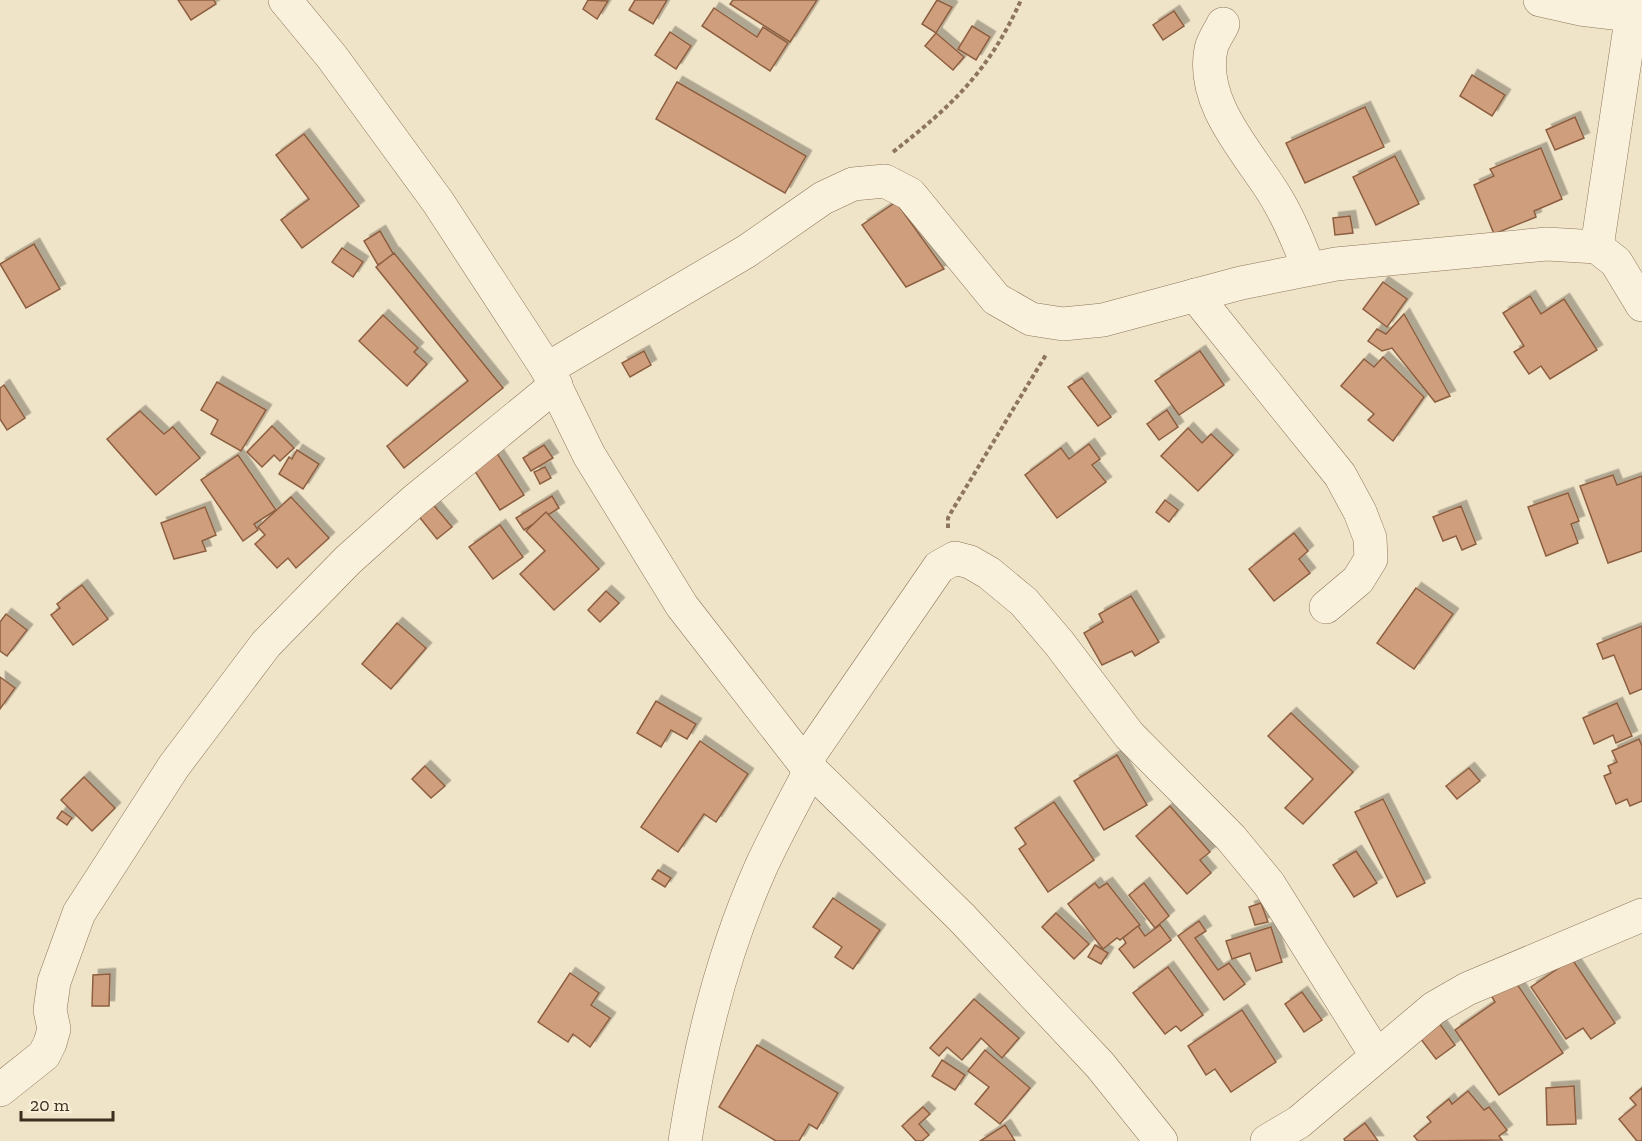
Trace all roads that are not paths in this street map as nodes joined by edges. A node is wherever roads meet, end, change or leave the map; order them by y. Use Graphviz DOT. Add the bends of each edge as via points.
graph roads {
  1 [pos="1540,0"];
  2 [pos="289,2"];
  3 [pos="1632,8"];
  4 [pos="1223,24"];
  5 [pos="1598,248"];
  6 [pos="1309,269"];
  7 [pos="1195,296"];
  8 [pos="1642,305"];
  9 [pos="551,377"];
  10 [pos="1326,607"];
  11 [pos="807,766"];
  12 [pos="1642,915"];
  13 [pos="1376,1055"];
  14 [pos="0,1090"];
  15 [pos="685,1141"];
  16 [pos="1161,1141"];
  17 [pos="1267,1141"];
  1 -- 3 [label="street" via="1580,9"];
  2 -- 9 [label="street" via="438,201"];
  3 -- 5 [label="street"];
  4 -- 6 [label="street" via="1211,47 1210,71 1216,99 1294,229"];
  5 -- 6 [label="street" via="1546,244"];
  5 -- 8 [label="street" via="1616,262"];
  6 -- 7 [label="street"];
  7 -- 9 [label="street" via="1103,320 1063,324 1031,319 996,298 910,194 885,181 853,184 823,198"];
  7 -- 10 [label="street" via="1340,475 1360,512 1370,538 1371,559 1358,580"];
  9 -- 11 [label="street" via="589,455 682,606"];
  9 -- 14 [label="street" via="373,537 266,644 174,766 79,912 54,982 50,1010 54,1029 50,1043 44,1055"];
  11 -- 13 [label="street" via="939,567 956,558 970,562 1024,603 1129,735 1231,838 1269,884"];
  11 -- 15 [label="street" via="738,928 696,1070"];
  11 -- 16 [label="street" via="961,917 1100,1065"];
  12 -- 13 [label="street" via="1467,989 1434,1008"];
  13 -- 17 [label="street" via="1299,1122"];
}
